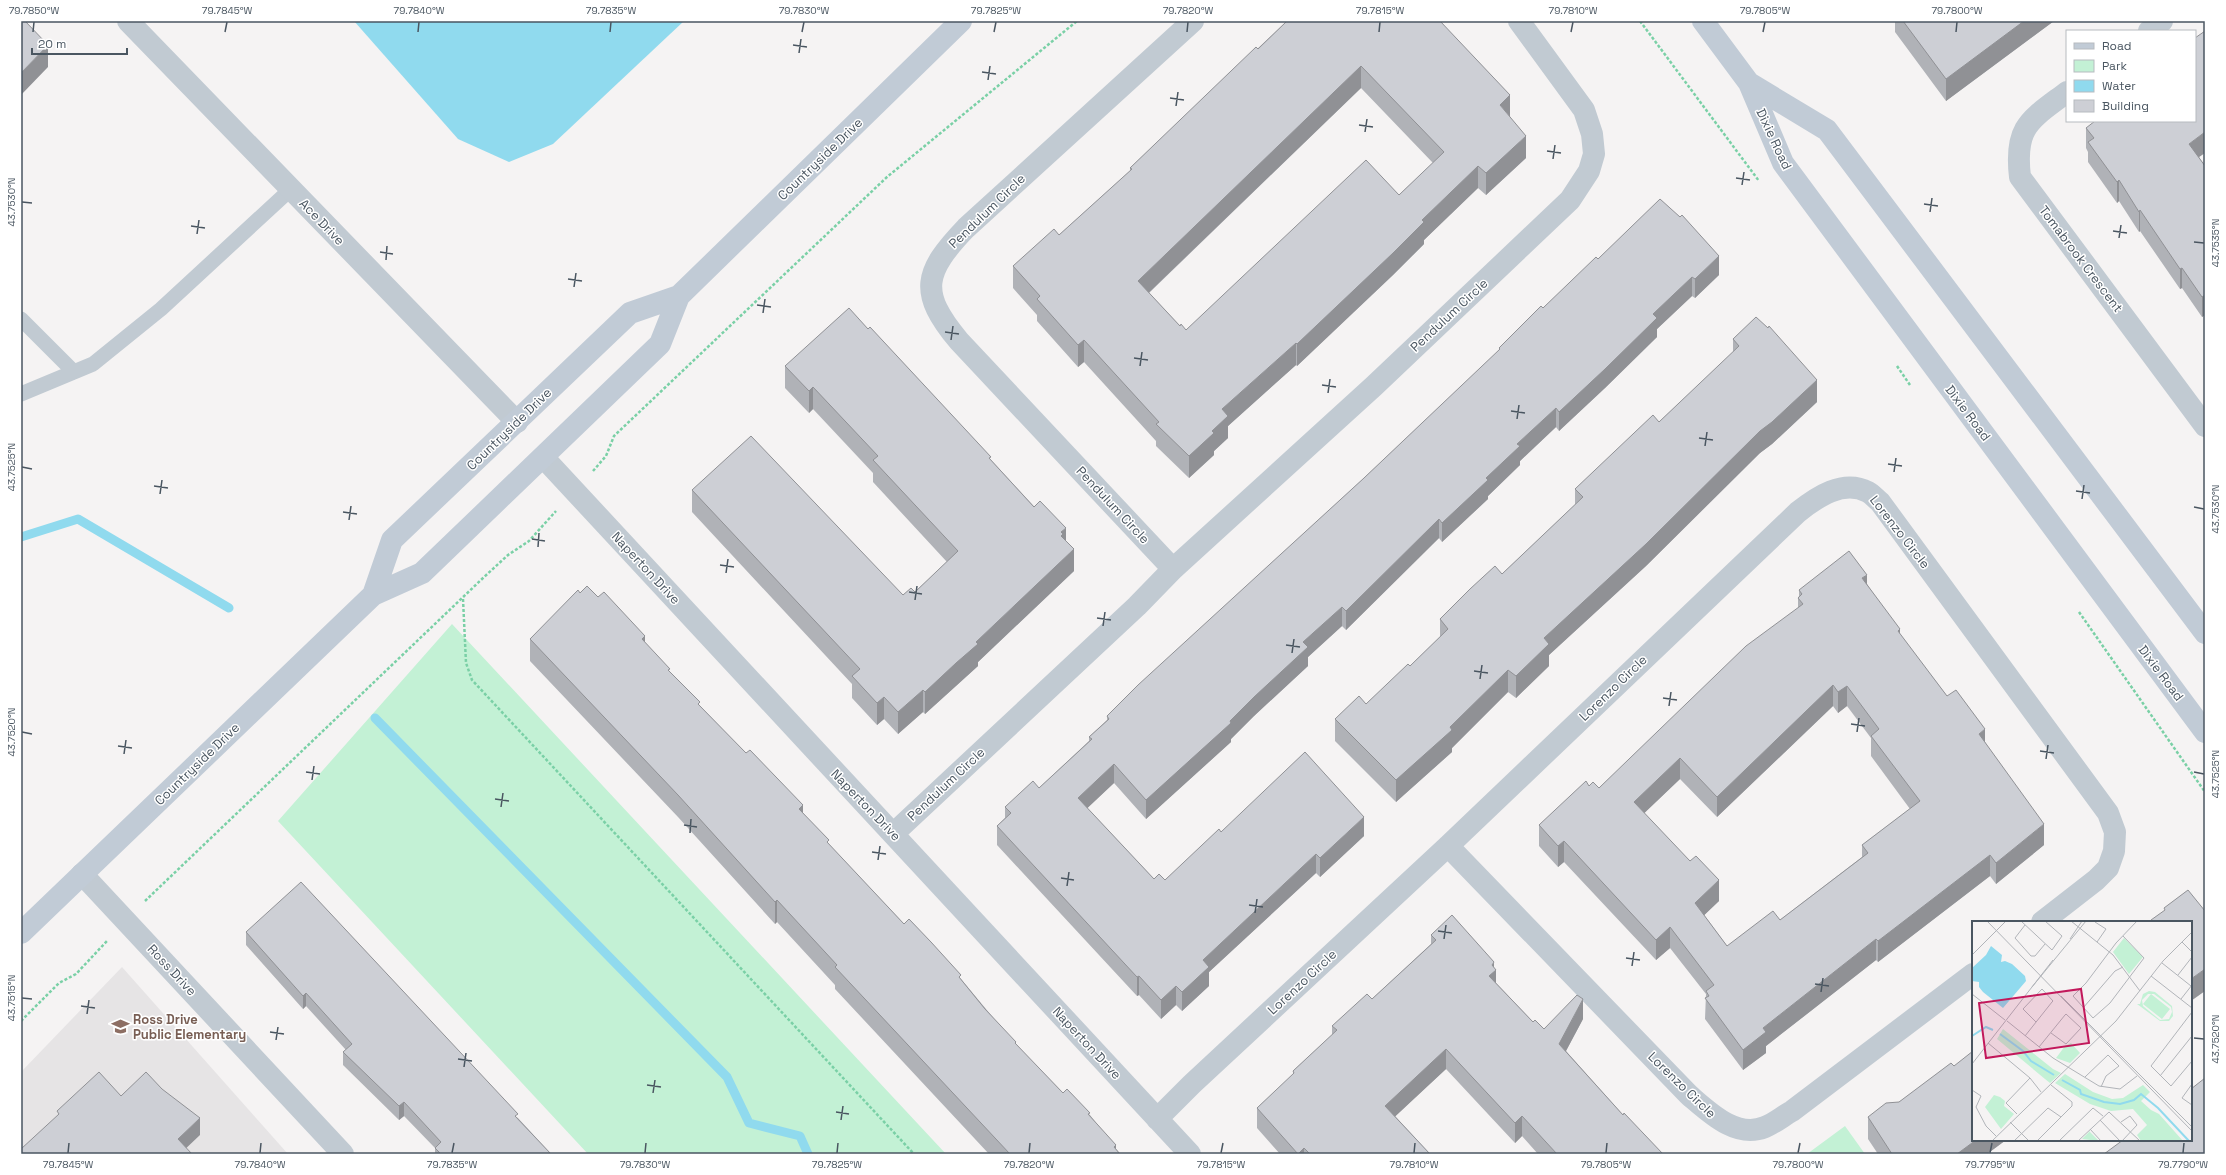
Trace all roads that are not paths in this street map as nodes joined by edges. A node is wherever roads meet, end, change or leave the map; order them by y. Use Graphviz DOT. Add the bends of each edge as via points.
graph roads {
  1 [pos="128,21"];
  2 [pos="961,21"];
  3 [pos="1193,21"];
  4 [pos="1519,21"];
  5 [pos="1703,21"];
  6 [pos="2162,21"];
  7 [pos="2150,30"];
  8 [pos="1749,83"];
  9 [pos="2066,93"];
  10 [pos="291,189"];
  11 [pos="679,296"];
  12 [pos="21,319"];
  13 [pos="74,372"];
  14 [pos="21,394"];
  15 [pos="2203,420"];
  16 [pos="517,422"];
  17 [pos="542,456"];
  18 [pos="1173,569"];
  19 [pos="373,595"];
  20 [pos="2205,633"];
  21 [pos="2205,732"];
  22 [pos="893,834"];
  23 [pos="1448,846"];
  24 [pos="82,874"];
  25 [pos="2043,921"];
  26 [pos="21,933"];
  27 [pos="1972,975"];
  28 [pos="1157,1119"];
  29 [pos="343,1154"];
  30 [pos="1190,1154"];
  1 -- 10 [label="street, Ace Drive"];
  2 -- 11 [label="main road, Countryside Drive"];
  3 -- 18 [label="street, Pendulum Circle" via="966,228 938,260 931,295 937,310 959,341"];
  4 -- 18 [label="street, Pendulum Circle" via="1584,110 1592,134 1594,154 1588,171 1570,200 1374,386"];
  5 -- 8 [label="main road, Dixie Road"];
  6 -- 7 [label="street"];
  8 -- 20 [label="main road, Dixie Road" via="1827,130"];
  8 -- 21 [label="main road, Dixie Road" via="1783,163"];
  9 -- 15 [label="street, Tomabrook Crescent" via="2039,112 2023,130 2017,153 2020,177"];
  10 -- 13 [label="lane" via="162,309 93,364"];
  10 -- 16 [label="street, Ace Drive"];
  11 -- 16 [label="main road, Countryside Drive" via="630,313"];
  11 -- 17 [label="main road, Countryside Drive" via="660,344"];
  12 -- 13 [label="lane"];
  13 -- 14 [label="lane"];
  16 -- 19 [label="main road, Countryside Drive" via="392,540"];
  17 -- 19 [label="main road, Countryside Drive" via="422,573"];
  17 -- 22 [label="street, Naperton Drive"];
  18 -- 22 [label="street, Pendulum Circle" via="1137,606"];
  19 -- 24 [label="main road, Countryside Drive"];
  22 -- 28 [label="street, Naperton Drive"];
  23 -- 25 [label="street, Lorenzo Circle" via="1798,512 1832,490 1852,488 1868,492 1880,502 2108,813 2115,832 2114,851 2108,868"];
  23 -- 27 [label="street, Lorenzo Circle" via="1689,1095 1718,1120 1743,1129 1764,1127 1792,1111"];
  23 -- 28 [label="street, Lorenzo Circle"];
  24 -- 26 [label="main road, Countryside Drive"];
  24 -- 29 [label="street, Ross Drive"];
  28 -- 30 [label="street, Naperton Drive"];
}
